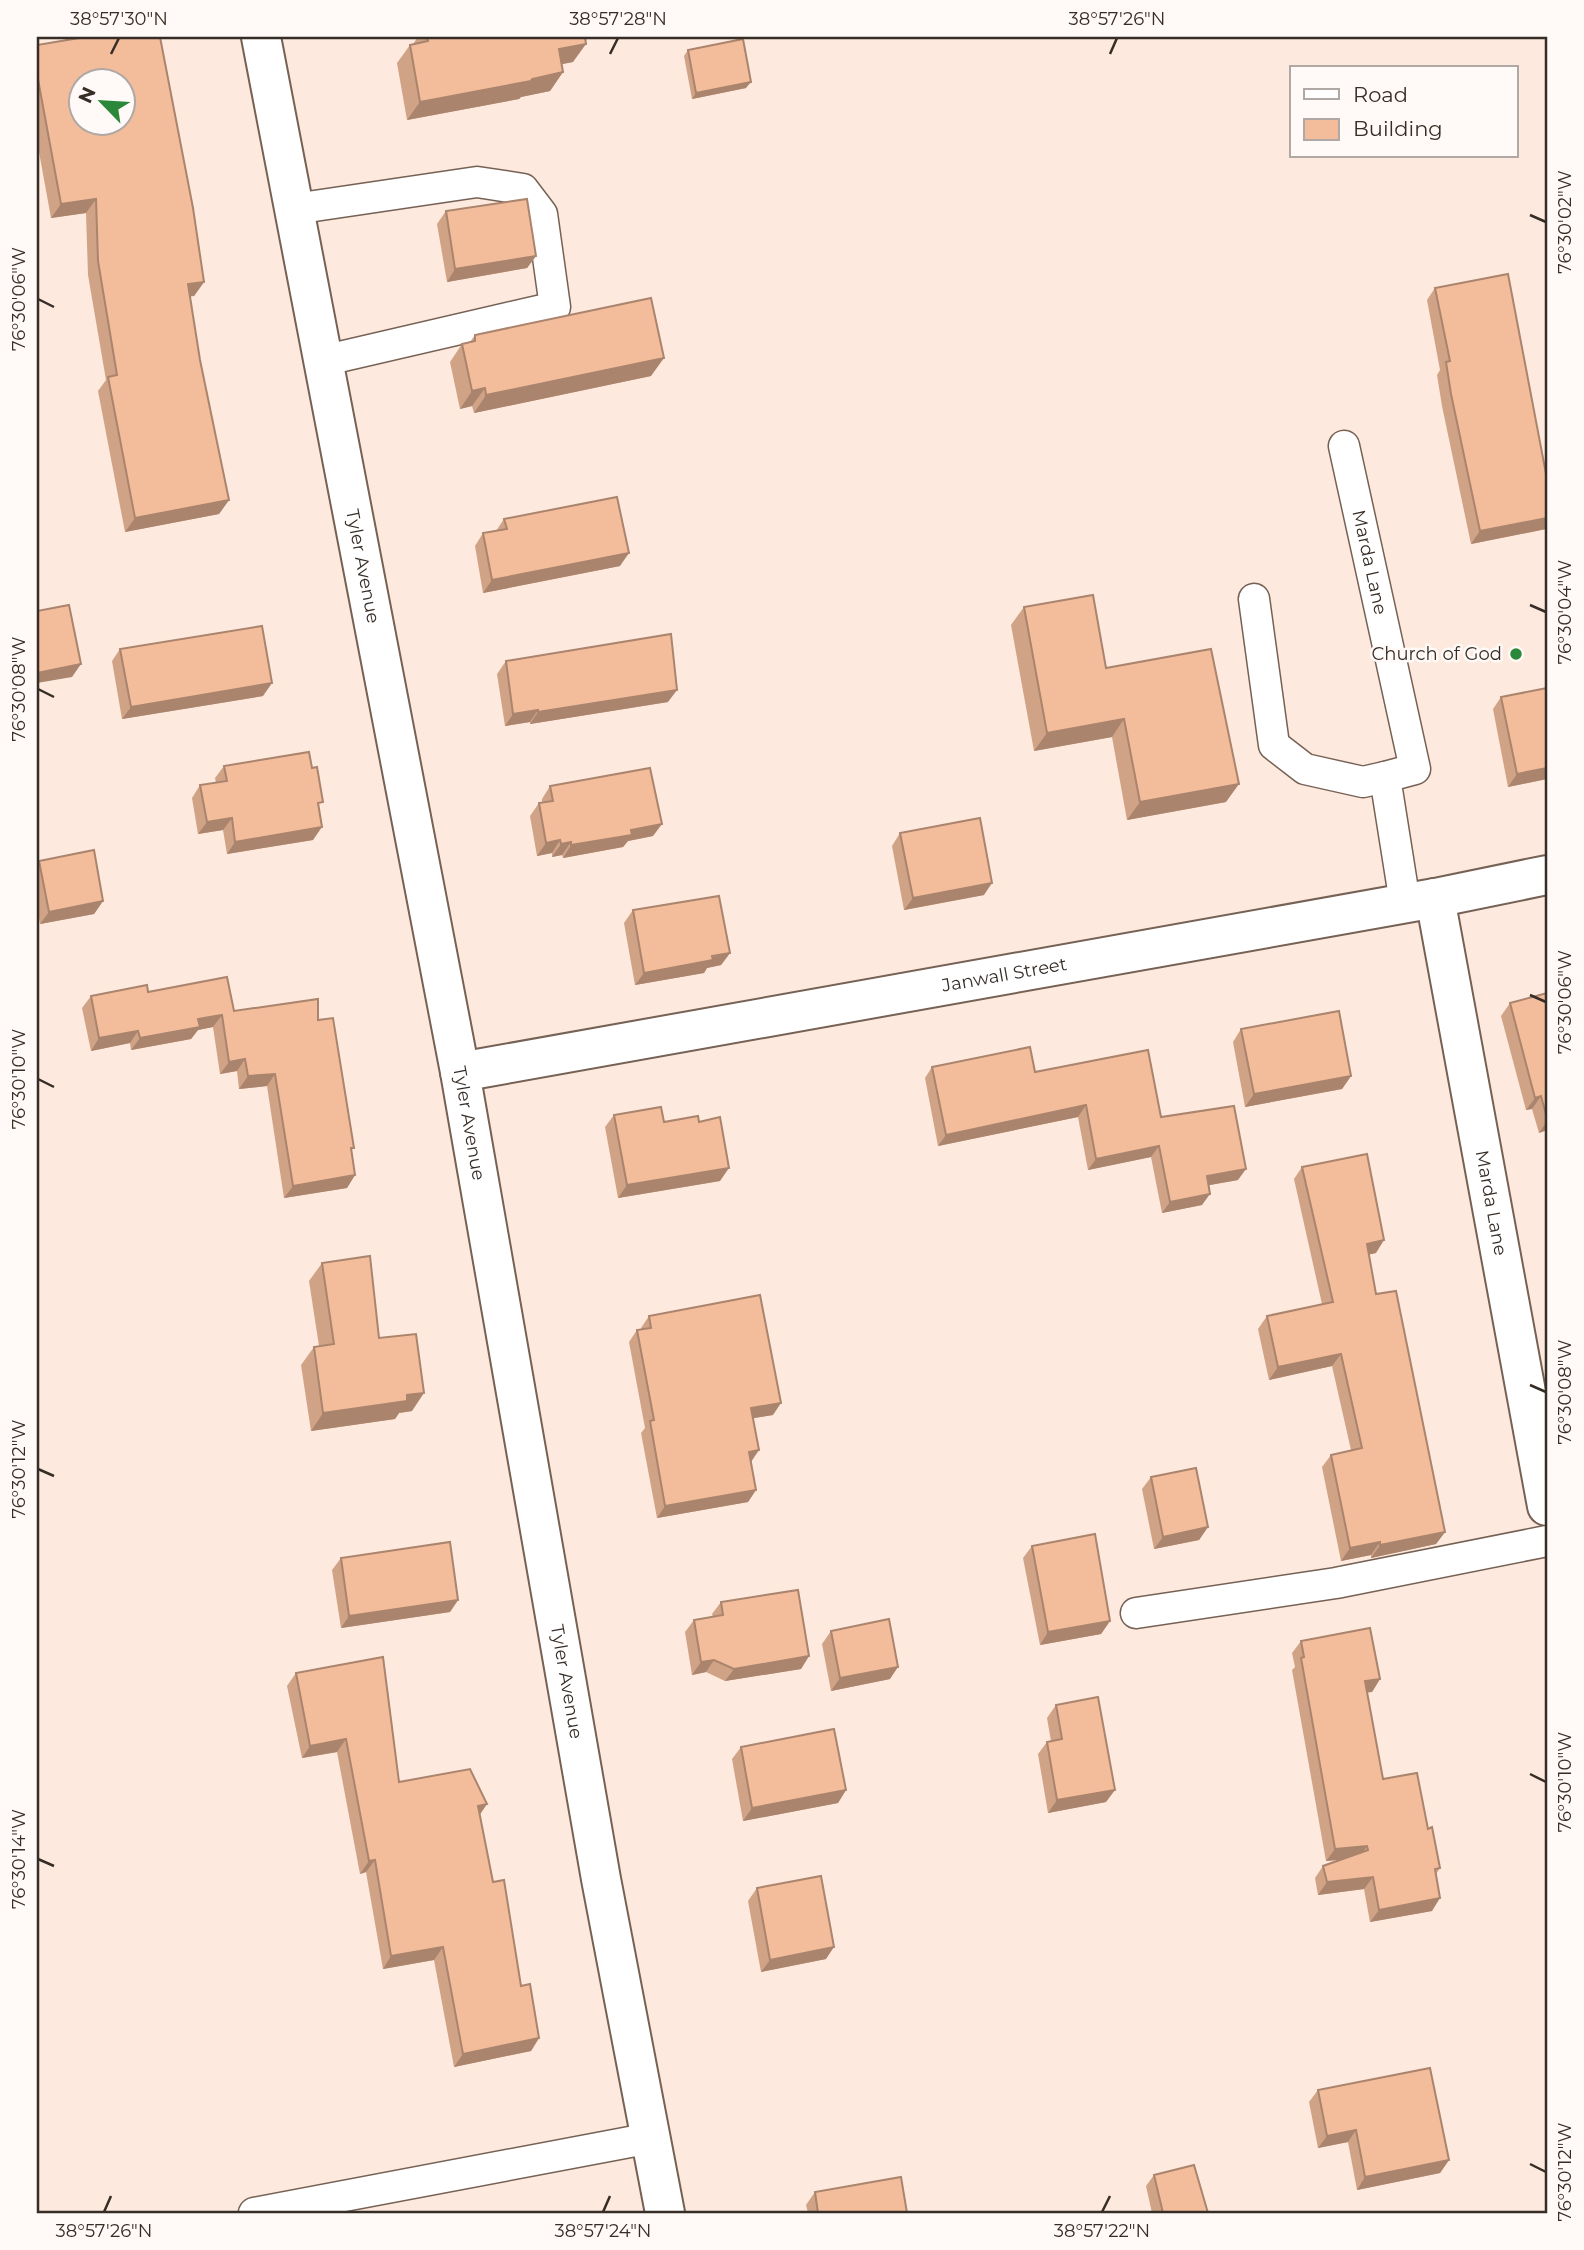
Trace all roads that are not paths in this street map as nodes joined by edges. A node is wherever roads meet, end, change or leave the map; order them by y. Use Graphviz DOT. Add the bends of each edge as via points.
graph roads {
  1 [pos="261,37"];
  2 [pos="295,209"];
  3 [pos="322,361"];
  4 [pos="1344,446"];
  5 [pos="1254,598"];
  6 [pos="1385,777"];
  7 [pos="1547,875"];
  8 [pos="1420,900"];
  9 [pos="460,1072"];
  10 [pos="1547,1506"];
  11 [pos="1547,1541"];
  12 [pos="1136,1614"];
  13 [pos="650,2138"];
  14 [pos="254,2213"];
  15 [pos="665,2213"];
  1 -- 2 [label="street, Tyler Avenue"];
  2 -- 3 [label="street, Tyler Avenue"];
  2 -- 3 [label="lane" via="477,182 523,189 542,214 555,307"];
  3 -- 9 [label="street, Tyler Avenue"];
  4 -- 6 [label="lane, Marda Lane" via="1415,769"];
  5 -- 6 [label="lane" via="1274,745 1305,769 1363,782"];
  6 -- 8 [label="lane, Marda Lane"];
  7 -- 8 [label="street, Janwall Street"];
  8 -- 9 [label="street, Janwall Street"];
  8 -- 10 [label="street, Marda Lane"];
  9 -- 13 [label="street, Tyler Avenue"];
  11 -- 12 [label="lane" via="1336,1583"];
  13 -- 14 [label="lane"];
  13 -- 15 [label="street, Tyler Avenue"];
}
